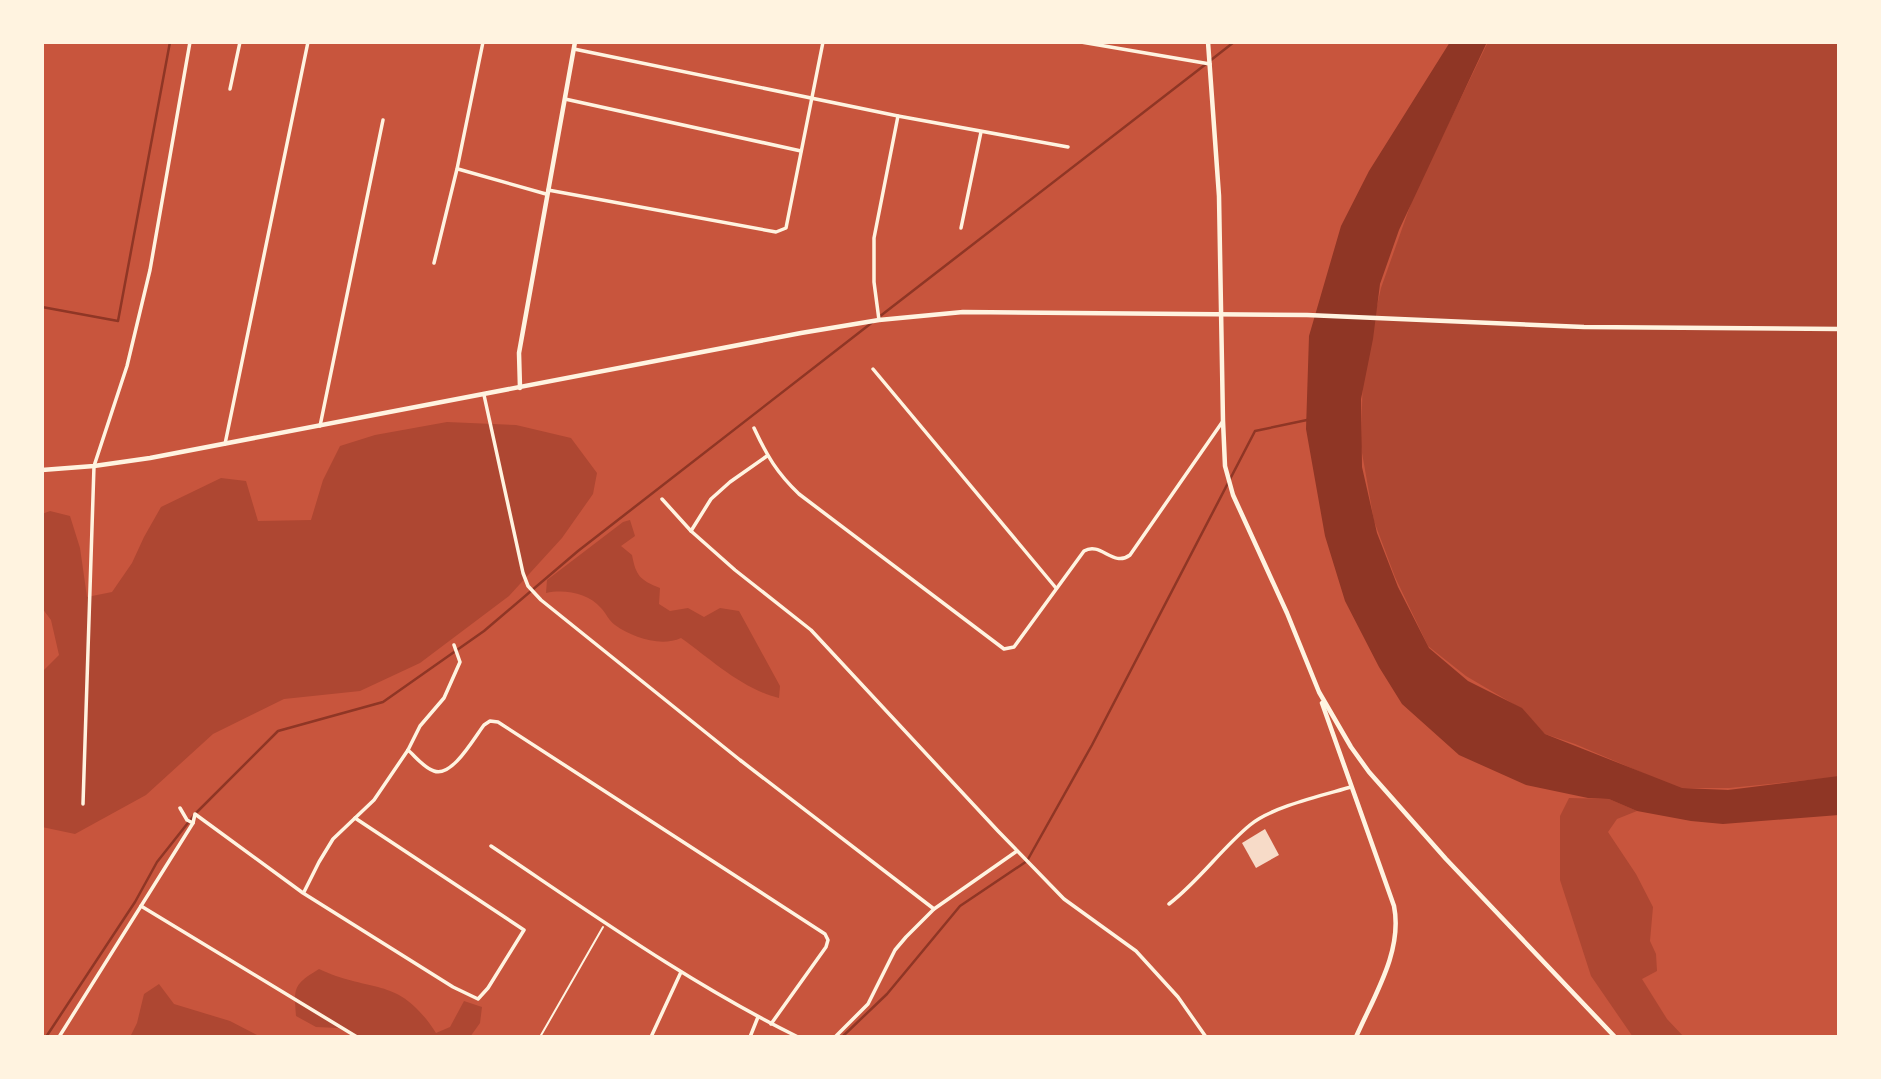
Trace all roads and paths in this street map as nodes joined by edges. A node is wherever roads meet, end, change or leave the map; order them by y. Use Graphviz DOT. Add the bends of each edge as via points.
graph roads {
  1 [pos="190,42"];
  2 [pos="240,42"];
  3 [pos="308,42"];
  4 [pos="484,42"];
  5 [pos="575,42"];
  6 [pos="823,42"];
  7 [pos="1081,42"];
  8 [pos="1208,42"];
  9 [pos="574,49"];
  10 [pos="1210,64"];
  11 [pos="230,89"];
  12 [pos="565,99"];
  13 [pos="811,99"];
  14 [pos="898,116"];
  15 [pos="383,120"];
  16 [pos="981,132"];
  17 [pos="1068,147"];
  18 [pos="801,151"];
  19 [pos="457,169"];
  20 [pos="547,192"];
  21 [pos="961,228"];
  22 [pos="434,263"];
  23 [pos="1221,314"];
  24 [pos="879,320"];
  25 [pos="1839,330"];
  26 [pos="873,369"];
  27 [pos="520,388"];
  28 [pos="484,395"];
  29 [pos="1223,421"];
  30 [pos="320,426"];
  31 [pos="754,428"];
  32 [pos="225,445"];
  33 [pos="767,456"];
  34 [pos="94,466"];
  35 [pos="42,470"];
  36 [pos="662,499"];
  37 [pos="691,531"];
  38 [pos="1056,588"];
  39 [pos="454,645"];
  40 [pos="1319,692"];
  41 [pos="408,750"];
  42 [pos="1351,787"];
  43 [pos="83,804"];
  44 [pos="180,808"];
  45 [pos="355,818"];
  46 [pos="193,823"];
  47 [pos="491,846"];
  48 [pos="1017,851"];
  49 [pos="303,893"];
  50 [pos="1169,904"];
  51 [pos="141,906"];
  52 [pos="934,909"];
  53 [pos="605,923"];
  54 [pos="681,972"];
  55 [pos="758,1017"];
  56 [pos="771,1024"];
  57 [pos="59,1037"];
  58 [pos="357,1037"];
  59 [pos="540,1037"];
  60 [pos="651,1037"];
  61 [pos="750,1037"];
  62 [pos="798,1037"];
  63 [pos="835,1037"];
  64 [pos="1206,1037"];
  65 [pos="1356,1037"];
  66 [pos="1615,1037"];
  1 -- 34 [label="street" via="150,270 127,366"];
  2 -- 11 [label="street"];
  3 -- 32 [label="street"];
  4 -- 19 [label="street"];
  5 -- 9 [label="street"];
  6 -- 13 [label="street"];
  7 -- 10 [label="street"];
  8 -- 10 [label="street"];
  9 -- 12 [label="street"];
  9 -- 13 [label="street"];
  10 -- 23 [label="street"];
  12 -- 18 [label="street"];
  12 -- 20 [label="street"];
  13 -- 14 [label="street"];
  13 -- 18 [label="street"];
  14 -- 16 [label="street"];
  14 -- 24 [label="street" via="874,238"];
  15 -- 30 [label="street"];
  16 -- 17 [label="street"];
  16 -- 21 [label="street"];
  18 -- 20 [label="street" via="786,228 776,232"];
  19 -- 20 [label="street"];
  19 -- 22 [label="street"];
  20 -- 27 [label="street" via="519,353"];
  23 -- 24 [label="street" via="963,312"];
  23 -- 25 [label="street" via="1584,327"];
  23 -- 29 [label="street"];
  24 -- 27 [label="street"];
  26 -- 38 [label="street"];
  27 -- 28 [label="street"];
  28 -- 30 [label="street"];
  28 -- 52 [label="street" via="528,586 740,760"];
  29 -- 38 [label="street" via="1130,555 1117,559 1090,548"];
  29 -- 40 [label="street" via="1225,466 1233,495"];
  30 -- 32 [label="street"];
  31 -- 33 [label="street"];
  32 -- 34 [label="street"];
  33 -- 37 [label="street" via="711,499"];
  33 -- 38 [label="street" via="799,494 1004,649 1014,647"];
  34 -- 35 [label="street"];
  34 -- 43 [label="street"];
  36 -- 37 [label="street"];
  37 -- 48 [label="street" via="811,629"];
  39 -- 41 [label="street" via="460,662 457,671"];
  40 -- 42 [label="street"];
  40 -- 66 [label="street" via="1369,772"];
  41 -- 45 [label="street"];
  41 -- 56 [label="street" via="431,770 447,770 484,725 498,722 825,934 827,947"];
  42 -- 50 [label="street" via="1253,823"];
  42 -- 65 [label="street" via="1397,923 1390,960"];
  44 -- 46 [label="street"];
  45 -- 49 [label="street" via="333,839"];
  45 -- 49 [label="street" via="524,930 488,988 478,999 453,987"];
  46 -- 49 [label="street" via="195,814"];
  46 -- 51 [label="street"];
  47 -- 53 [label="street"];
  48 -- 52 [label="street"];
  48 -- 64 [label="street" via="1064,899 1136,951 1178,997"];
  51 -- 57 [label="street"];
  51 -- 58 [label="street"];
  52 -- 63 [label="street" via="895,950 868,1004"];
  53 -- 54 [label="street"];
  53 -- 59 [label="path"];
  54 -- 55 [label="street"];
  54 -- 60 [label="street"];
  55 -- 56 [label="street"];
  55 -- 61 [label="street"];
  56 -- 62 [label="street"];
}
